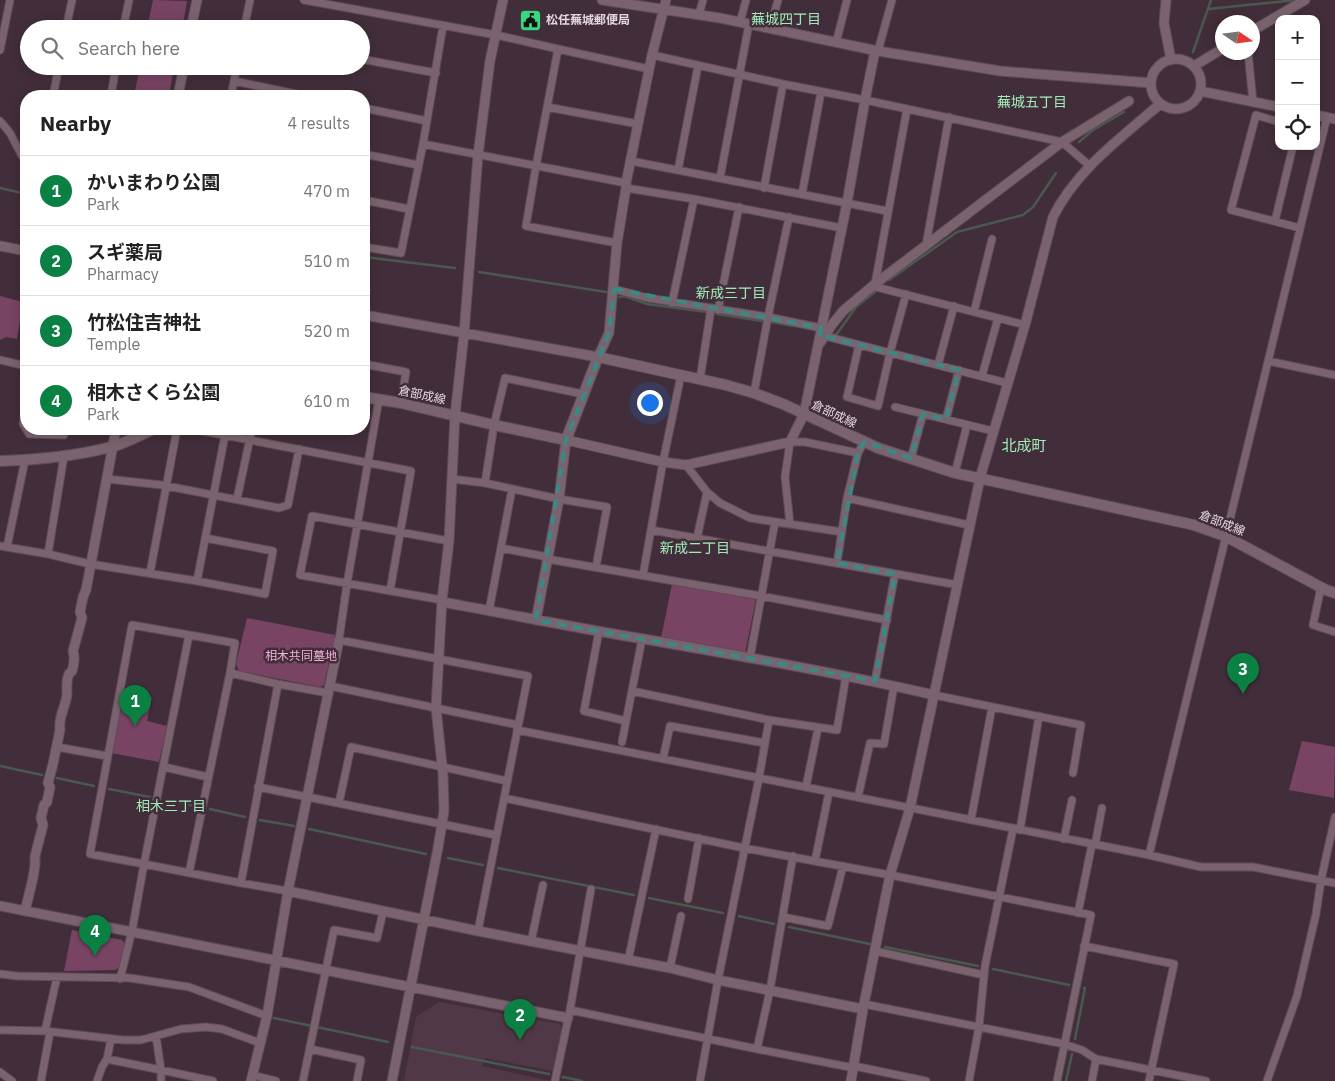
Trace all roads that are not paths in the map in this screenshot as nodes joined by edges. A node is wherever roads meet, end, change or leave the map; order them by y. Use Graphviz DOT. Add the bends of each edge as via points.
graph roads {
  1 [pos="10,0"];
  2 [pos="72,0"];
  3 [pos="129,0"];
  4 [pos="197,0"];
  5 [pos="250,0"];
  6 [pos="304,0"];
  7 [pos="503,0"];
  8 [pos="602,0"];
  9 [pos="703,0"];
  10 [pos="746,0"];
  11 [pos="778,0"];
  12 [pos="847,0"];
  13 [pos="892,0"];
  14 [pos="1166,0"];
  15 [pos="1306,0"];
  16 [pos="665,4"];
  17 [pos="699,14"];
  18 [pos="68,20"];
  19 [pos="125,20"];
  20 [pos="193,20"];
  21 [pos="246,20"];
  22 [pos="745,23"];
  23 [pos="443,26"];
  24 [pos="1260,26"];
  25 [pos="770,29"];
  26 [pos="496,35"];
  27 [pos="836,43"];
  28 [pos="558,49"];
  29 [pos="0,50"];
  30 [pos="877,51"];
  31 [pos="1215,53"];
  32 [pos="652,55"];
  33 [pos="1171,60"];
  34 [pos="1249,60"];
  35 [pos="370,61"];
  36 [pos="698,66"];
  37 [pos="1194,66"];
  38 [pos="649,69"];
  39 [pos="436,73"];
  40 [pos="57,75"];
  41 [pos="114,75"];
  42 [pos="182,75"];
  43 [pos="235,75"];
  44 [pos="740,75"];
  45 [pos="234,81"];
  46 [pos="1151,83"];
  47 [pos="783,84"];
  48 [pos="54,90"];
  49 [pos="112,90"];
  50 [pos="179,90"];
  51 [pos="232,90"];
  52 [pos="277,90"];
  53 [pos="821,92"];
  54 [pos="1200,92"];
  55 [pos="865,100"];
  56 [pos="1130,101"];
  57 [pos="1253,102"];
  58 [pos="1160,104"];
  59 [pos="1275,106"];
  60 [pos="547,107"];
  61 [pos="370,109"];
  62 [pos="907,109"];
  63 [pos="949,118"];
  64 [pos="1331,118"];
  65 [pos="0,121"];
  66 [pos="427,121"];
  67 [pos="1275,121"];
  68 [pos="638,124"];
  69 [pos="1062,142"];
  70 [pos="423,144"];
  71 [pos="1292,150"];
  72 [pos="20,152"];
  73 [pos="370,155"];
  74 [pos="478,155"];
  75 [pos="631,161"];
  76 [pos="418,165"];
  77 [pos="536,166"];
  78 [pos="1090,166"];
  79 [pos="678,170"];
  80 [pos="720,178"];
  81 [pos="626,186"];
  82 [pos="764,188"];
  83 [pos="802,194"];
  84 [pos="694,199"];
  85 [pos="370,201"];
  86 [pos="847,203"];
  87 [pos="739,208"];
  88 [pos="409,209"];
  89 [pos="887,211"];
  90 [pos="789,217"];
  91 [pos="1275,221"];
  92 [pos="842,228"];
  93 [pos="1300,228"];
  94 [pos="992,239"];
  95 [pos="617,243"];
  96 [pos="926,245"];
  97 [pos="0,246"];
  98 [pos="370,249"];
  99 [pos="20,250"];
  100 [pos="873,285"];
  101 [pos="614,289"];
  102 [pos="906,294"];
  103 [pos="672,303"];
  104 [pos="954,306"];
  105 [pos="714,310"];
  106 [pos="974,312"];
  107 [pos="370,316"];
  108 [pos="768,317"];
  109 [pos="998,318"];
  110 [pos="1025,325"];
  111 [pos="823,332"];
  112 [pos="464,334"];
  113 [pos="859,345"];
  114 [pos="890,353"];
  115 [pos="598,357"];
  116 [pos="0,360"];
  117 [pos="1268,360"];
  118 [pos="20,365"];
  119 [pos="370,365"];
  120 [pos="938,365"];
  121 [pos="959,370"];
  122 [pos="681,375"];
  123 [pos="1335,375"];
  124 [pos="982,376"];
  125 [pos="700,380"];
  126 [pos="1007,383"];
  127 [pos="754,393"];
  128 [pos="583,394"];
  129 [pos="370,398"];
  130 [pos="379,399"];
  131 [pos="401,402"];
  132 [pos="895,407"];
  133 [pos="804,414"];
  134 [pos="923,414"];
  135 [pos="455,415"];
  136 [pos="946,419"];
  137 [pos="967,424"];
  138 [pos="494,425"];
  139 [pos="993,431"];
  140 [pos="115,435"];
  141 [pos="140,435"];
  142 [pos="176,435"];
  143 [pos="225,435"];
  144 [pos="251,435"];
  145 [pos="250,440"];
  146 [pos="566,440"];
  147 [pos="790,442"];
  148 [pos="864,442"];
  149 [pos="113,447"];
  150 [pos="299,449"];
  151 [pos="858,453"];
  152 [pos="64,456"];
  153 [pos="911,458"];
  154 [pos="25,460"];
  155 [pos="0,461"];
  156 [pos="663,462"];
  157 [pos="368,463"];
  158 [pos="686,465"];
  159 [pos="956,473"];
  160 [pos="980,478"];
  161 [pos="107,479"];
  162 [pos="452,479"];
  163 [pos="484,483"];
  164 [pos="166,486"];
  165 [pos="512,489"];
  166 [pos="707,492"];
  167 [pos="214,495"];
  168 [pos="847,498"];
  169 [pos="237,499"];
  170 [pos="559,499"];
  171 [pos="775,522"];
  172 [pos="357,523"];
  173 [pos="790,524"];
  174 [pos="969,525"];
  175 [pos="651,530"];
  176 [pos="401,532"];
  177 [pos="842,532"];
  178 [pos="1225,536"];
  179 [pos="206,538"];
  180 [pos="697,538"];
  181 [pos="449,541"];
  182 [pos="4,547"];
  183 [pos="501,548"];
  184 [pos="769,551"];
  185 [pos="48,554"];
  186 [pos="548,558"];
  187 [pos="837,563"];
  188 [pos="90,564"];
  189 [pos="596,567"];
  190 [pos="150,573"];
  191 [pos="895,574"];
  192 [pos="642,575"];
  193 [pos="197,581"];
  194 [pos="347,584"];
  195 [pos="958,585"];
  196 [pos="1321,587"];
  197 [pos="390,591"];
  198 [pos="1335,593"];
  199 [pos="761,596"];
  200 [pos="442,601"];
  201 [pos="489,611"];
  202 [pos="536,620"];
  203 [pos="887,620"];
  204 [pos="599,631"];
  205 [pos="1335,632"];
  206 [pos="189,635"];
  207 [pos="642,639"];
  208 [pos="339,640"];
  209 [pos="438,658"];
  210 [pos="750,658"];
  211 [pos="230,674"];
  212 [pos="846,676"];
  213 [pos="875,682"];
  214 [pos="278,684"];
  215 [pos="894,686"];
  216 [pos="329,690"];
  217 [pos="632,691"];
  218 [pos="934,694"];
  219 [pos="992,706"];
  220 [pos="436,708"];
  221 [pos="1039,716"];
  222 [pos="769,720"];
  223 [pos="626,721"];
  224 [pos="518,728"];
  225 [pos="818,728"];
  226 [pos="622,742"];
  227 [pos="766,743"];
  228 [pos="56,747"];
  229 [pos="107,756"];
  230 [pos="663,759"];
  231 [pos="164,767"];
  232 [pos="442,767"];
  233 [pos="1073,773"];
  234 [pos="208,777"];
  235 [pos="759,778"];
  236 [pos="507,781"];
  237 [pos="258,787"];
  238 [pos="806,787"];
  239 [pos="829,792"];
  240 [pos="308,797"];
  241 [pos="858,797"];
  242 [pos="504,798"];
  243 [pos="1072,800"];
  244 [pos="339,803"];
  245 [pos="910,808"];
  246 [pos="1102,808"];
  247 [pos="1335,817"];
  248 [pos="970,820"];
  249 [pos="442,824"];
  250 [pos="656,829"];
  251 [pos="1016,829"];
  252 [pos="496,835"];
  253 [pos="699,838"];
  254 [pos="1064,839"];
  255 [pos="1093,844"];
  256 [pos="744,848"];
  257 [pos="1149,855"];
  258 [pos="793,856"];
  259 [pos="815,861"];
  260 [pos="144,864"];
  261 [pos="843,866"];
  262 [pos="189,873"];
  263 [pos="890,875"];
  264 [pos="1321,880"];
  265 [pos="1335,883"];
  266 [pos="241,884"];
  267 [pos="542,885"];
  268 [pos="591,890"];
  269 [pos="288,891"];
  270 [pos="999,896"];
  271 [pos="688,899"];
  272 [pos="0,906"];
  273 [pos="25,911"];
  274 [pos="383,912"];
  275 [pos="1078,912"];
  276 [pos="681,916"];
  277 [pos="783,917"];
  278 [pos="423,920"];
  279 [pos="132,931"];
  280 [pos="478,931"];
  281 [pos="531,942"];
  282 [pos="1084,946"];
  283 [pos="580,951"];
  284 [pos="875,951"];
  285 [pos="628,960"];
  286 [pos="276,961"];
  287 [pos="670,968"];
  288 [pos="326,971"];
  289 [pos="0,974"];
  290 [pos="984,975"];
  291 [pos="58,977"];
  292 [pos="120,979"];
  293 [pos="718,980"];
  294 [pos="410,987"];
  295 [pos="770,990"];
  296 [pos="864,1006"];
  297 [pos="569,1014"];
  298 [pos="267,1016"];
  299 [pos="979,1027"];
  300 [pos="0,1030"];
  301 [pos="47,1032"];
  302 [pos="156,1036"];
  303 [pos="111,1039"];
  304 [pos="708,1039"];
  305 [pos="260,1042"];
  306 [pos="1064,1044"];
  307 [pos="310,1049"];
  308 [pos="757,1049"];
  309 [pos="1096,1058"];
  310 [pos="107,1060"];
  311 [pos="854,1068"];
  312 [pos="162,1070"];
  313 [pos="1151,1070"];
  314 [pos="0,1072"];
  315 [pos="251,1078"];
  316 [pos="12,1081"];
  317 [pos="41,1081"];
  318 [pos="97,1081"];
  319 [pos="161,1081"];
  320 [pos="210,1081"];
  321 [pos="276,1081"];
  322 [pos="303,1081"];
  323 [pos="357,1081"];
  324 [pos="392,1081"];
  325 [pos="555,1081"];
  326 [pos="700,1081"];
  327 [pos="851,1081"];
  328 [pos="926,1081"];
  329 [pos="968,1081"];
  330 [pos="1057,1081"];
  331 [pos="1092,1081"];
  332 [pos="1149,1081"];
  333 [pos="1206,1081"];
  334 [pos="1268,1081"];
  1 -- 29 [label="street"];
  2 -- 18 [label="street"];
  3 -- 19 [label="street"];
  4 -- 20 [label="street"];
  5 -- 21 [label="street"];
  6 -- 23 [label="street"];
  7 -- 26 [label="street"];
  8 -- 16 [label="street"];
  9 -- 17 [label="street"];
  10 -- 22 [label="street"];
  11 -- 25 [label="street"];
  12 -- 27 [label="street"];
  13 -- 30 [label="street"];
  14 -- 33 [label="street" via="1164,22"];
  15 -- 24 [label="street"];
  16 -- 17 [label="street"];
  16 -- 32 [label="street"];
  17 -- 22 [label="street"];
  22 -- 25 [label="street"];
  22 -- 44 [label="street"];
  23 -- 26 [label="street"];
  23 -- 39 [label="street"];
  25 -- 27 [label="street"];
  26 -- 28 [label="street"];
  26 -- 74 [label="street"];
  27 -- 30 [label="street"];
  28 -- 38 [label="street"];
  28 -- 60 [label="street"];
  30 -- 46 [label="street" via="1000,71"];
  30 -- 55 [label="street"];
  31 -- 37 [label="street"];
  32 -- 36 [label="street"];
  32 -- 38 [label="street"];
  33 -- 37 [label="street" via="1183,60"];
  33 -- 46 [label="street" via="1155,70"];
  34 -- 57 [label="street"];
  35 -- 39 [label="street"];
  36 -- 44 [label="street"];
  36 -- 79 [label="street"];
  37 -- 54 [label="street" via="1201,78"];
  38 -- 68 [label="street"];
  39 -- 66 [label="street"];
  40 -- 48 [label="street"];
  41 -- 49 [label="street"];
  42 -- 50 [label="street"];
  43 -- 45 [label="street"];
  44 -- 47 [label="street"];
  44 -- 80 [label="street"];
  45 -- 51 [label="street"];
  45 -- 52 [label="street"];
  46 -- 58 [label="street"];
  47 -- 53 [label="street"];
  47 -- 82 [label="street"];
  53 -- 55 [label="street"];
  53 -- 83 [label="street"];
  54 -- 57 [label="street"];
  54 -- 58 [label="street" via="1187,107 1173,109"];
  55 -- 62 [label="street"];
  55 -- 86 [label="street"];
  56 -- 69 [label="street"];
  57 -- 59 [label="street"];
  58 -- 78 [label="street"];
  60 -- 68 [label="street"];
  60 -- 77 [label="street"];
  61 -- 66 [label="street"];
  62 -- 63 [label="street"];
  62 -- 89 [label="street"];
  63 -- 69 [label="street"];
  63 -- 96 [label="street"];
  64 -- 93 [label="street"];
  65 -- 72 [label="street"];
  66 -- 70 [label="street"];
  67 -- 91 [label="street" via="1256,115 1232,210"];
  68 -- 75 [label="street"];
  69 -- 78 [label="street"];
  69 -- 96 [label="street"];
  70 -- 74 [label="street"];
  70 -- 76 [label="street"];
  71 -- 91 [label="street"];
  73 -- 76 [label="street"];
  74 -- 77 [label="street"];
  74 -- 112 [label="street"];
  75 -- 79 [label="street"];
  75 -- 81 [label="street"];
  76 -- 88 [label="street"];
  77 -- 81 [label="street"];
  77 -- 95 [label="street" via="526,226"];
  78 -- 110 [label="street" via="1071,187 1053,217"];
  79 -- 80 [label="street"];
  80 -- 82 [label="street"];
  81 -- 84 [label="street"];
  81 -- 95 [label="street"];
  82 -- 83 [label="street"];
  83 -- 86 [label="street"];
  84 -- 87 [label="street"];
  84 -- 103 [label="street"];
  85 -- 88 [label="street"];
  86 -- 89 [label="street"];
  86 -- 92 [label="street"];
  87 -- 90 [label="street"];
  87 -- 105 [label="street"];
  88 -- 98 [label="street" via="401,253"];
  89 -- 100 [label="street"];
  90 -- 92 [label="street"];
  90 -- 108 [label="street"];
  91 -- 93 [label="street"];
  92 -- 111 [label="street"];
  93 -- 117 [label="street"];
  94 -- 106 [label="street"];
  95 -- 101 [label="street"];
  96 -- 100 [label="street"];
  97 -- 99 [label="street"];
  100 -- 102 [label="street"];
  100 -- 111 [label="street"];
  101 -- 103 [label="street"];
  101 -- 115 [label="street" via="609,333"];
  102 -- 104 [label="street"];
  102 -- 114 [label="street"];
  103 -- 105 [label="street"];
  104 -- 106 [label="street"];
  104 -- 120 [label="street"];
  105 -- 108 [label="street"];
  105 -- 125 [label="street"];
  106 -- 109 [label="street"];
  107 -- 112 [label="street"];
  108 -- 111 [label="street"];
  108 -- 127 [label="street"];
  109 -- 110 [label="street"];
  109 -- 124 [label="street"];
  110 -- 126 [label="street"];
  111 -- 113 [label="street"];
  111 -- 133 [label="street" via="816,350"];
  112 -- 115 [label="street"];
  112 -- 135 [label="street"];
  113 -- 114 [label="street"];
  113 -- 114 [label="street" via="847,397 878,406"];
  114 -- 120 [label="street"];
  115 -- 122 [label="main road, 倉部成線"];
  115 -- 128 [label="main road"];
  116 -- 118 [label="street"];
  117 -- 123 [label="street"];
  117 -- 178 [label="street"];
  119 -- 131 [label="street" via="406,372"];
  120 -- 121 [label="street"];
  121 -- 124 [label="street"];
  121 -- 136 [label="street"];
  122 -- 125 [label="main road, 倉部成線"];
  122 -- 156 [label="street"];
  124 -- 126 [label="street"];
  125 -- 127 [label="main road, 倉部成線"];
  126 -- 139 [label="street"];
  127 -- 133 [label="main road, 倉部成線"];
  128 -- 138 [label="street" via="505,378"];
  128 -- 146 [label="main road"];
  129 -- 130 [label="main road, 倉部成線"];
  130 -- 131 [label="main road, 倉部成線"];
  130 -- 157 [label="street"];
  131 -- 135 [label="main road, 倉部成線"];
  132 -- 134 [label="street"];
  133 -- 147 [label="street"];
  133 -- 148 [label="main road, 倉部成線"];
  134 -- 136 [label="street"];
  134 -- 153 [label="street"];
  135 -- 138 [label="main road, 倉部成線"];
  135 -- 162 [label="street"];
  136 -- 137 [label="street"];
  137 -- 139 [label="street"];
  137 -- 159 [label="street"];
  138 -- 146 [label="main road, 倉部成線"];
  138 -- 163 [label="street"];
  139 -- 160 [label="street"];
  140 -- 149 [label="street"];
  141 -- 149 [label="main road"];
  142 -- 164 [label="street"];
  143 -- 145 [label="street"];
  143 -- 167 [label="street"];
  144 -- 145 [label="street"];
  145 -- 150 [label="street"];
  145 -- 169 [label="street"];
  146 -- 156 [label="street"];
  146 -- 170 [label="street"];
  147 -- 151 [label="street"];
  147 -- 158 [label="street"];
  147 -- 173 [label="street" via="785,477"];
  148 -- 151 [label="street"];
  148 -- 153 [label="main road, 倉部成線"];
  149 -- 152 [label="main road"];
  149 -- 161 [label="street"];
  150 -- 157 [label="street"];
  150 -- 169 [label="street" via="288,505 279,508"];
  151 -- 168 [label="street"];
  152 -- 154 [label="main road"];
  152 -- 185 [label="street"];
  153 -- 159 [label="main road, 倉部成線"];
  154 -- 155 [label="main road"];
  154 -- 182 [label="street"];
  156 -- 158 [label="street"];
  156 -- 175 [label="street"];
  157 -- 172 [label="street"];
  157 -- 176 [label="street" via="411,471"];
  158 -- 166 [label="street"];
  159 -- 160 [label="main road, 倉部成線"];
  160 -- 174 [label="street"];
  160 -- 178 [label="main road, 倉部成線" via="1194,525"];
  161 -- 164 [label="street"];
  161 -- 188 [label="street"];
  162 -- 163 [label="street"];
  162 -- 181 [label="street"];
  163 -- 165 [label="street"];
  164 -- 167 [label="street"];
  164 -- 190 [label="street"];
  165 -- 170 [label="street"];
  165 -- 183 [label="street"];
  166 -- 171 [label="street" via="750,518"];
  166 -- 180 [label="street"];
  167 -- 169 [label="street"];
  167 -- 179 [label="street"];
  168 -- 174 [label="street"];
  168 -- 177 [label="street"];
  170 -- 186 [label="street"];
  170 -- 189 [label="street" via="607,507"];
  171 -- 173 [label="street"];
  171 -- 184 [label="street"];
  172 -- 176 [label="street"];
  172 -- 194 [label="street"];
  172 -- 194 [label="street" via="312,516 300,575"];
  173 -- 177 [label="street"];
  174 -- 195 [label="street"];
  175 -- 180 [label="street"];
  175 -- 192 [label="street"];
  176 -- 181 [label="street"];
  176 -- 197 [label="street"];
  177 -- 187 [label="street"];
  178 -- 196 [label="main road, 倉部成線"];
  178 -- 257 [label="street"];
  179 -- 193 [label="street"];
  179 -- 193 [label="street" via="273,552 265,594"];
  180 -- 184 [label="street"];
  181 -- 200 [label="street"];
  182 -- 185 [label="street"];
  183 -- 186 [label="street"];
  183 -- 201 [label="street"];
  184 -- 187 [label="street"];
  184 -- 199 [label="street"];
  185 -- 188 [label="street"];
  186 -- 189 [label="street"];
  186 -- 202 [label="street"];
  187 -- 191 [label="street"];
  188 -- 190 [label="street"];
  188 -- 228 [label="street"];
  189 -- 192 [label="street"];
  190 -- 193 [label="street"];
  191 -- 195 [label="street"];
  191 -- 203 [label="street"];
  192 -- 199 [label="street"];
  194 -- 197 [label="street"];
  194 -- 208 [label="street"];
  195 -- 218 [label="street"];
  196 -- 198 [label="main road, 倉部成線"];
  196 -- 205 [label="street" via="1313,625"];
  197 -- 200 [label="street"];
  199 -- 203 [label="street"];
  199 -- 210 [label="street"];
  200 -- 201 [label="street"];
  200 -- 209 [label="street"];
  201 -- 202 [label="street"];
  202 -- 204 [label="street"];
  203 -- 213 [label="street"];
  204 -- 207 [label="street"];
  204 -- 223 [label="street" via="584,711"];
  206 -- 211 [label="street" via="235,643"];
  206 -- 229 [label="street" via="132,625"];
  206 -- 231 [label="street"];
  207 -- 210 [label="street"];
  207 -- 217 [label="street"];
  208 -- 209 [label="street"];
  208 -- 216 [label="street"];
  209 -- 220 [label="street"];
  209 -- 224 [label="street" via="528,676"];
  210 -- 212 [label="street"];
  211 -- 214 [label="street"];
  211 -- 234 [label="street"];
  212 -- 213 [label="street"];
  212 -- 225 [label="street" via="837,730"];
  213 -- 215 [label="street"];
  214 -- 216 [label="street"];
  214 -- 237 [label="street"];
  215 -- 218 [label="street"];
  215 -- 241 [label="street" via="884,744 870,743"];
  216 -- 220 [label="street"];
  216 -- 240 [label="street"];
  217 -- 222 [label="street"];
  217 -- 223 [label="street"];
  218 -- 219 [label="street"];
  218 -- 245 [label="street"];
  219 -- 221 [label="street"];
  219 -- 248 [label="street"];
  220 -- 224 [label="street"];
  220 -- 232 [label="street"];
  221 -- 233 [label="street" via="1081,725"];
  221 -- 251 [label="street"];
  222 -- 225 [label="street"];
  222 -- 227 [label="street"];
  223 -- 226 [label="street"];
  224 -- 230 [label="street"];
  224 -- 236 [label="street"];
  225 -- 238 [label="street"];
  227 -- 230 [label="street" via="670,726"];
  227 -- 235 [label="street"];
  228 -- 229 [label="street"];
  228 -- 273 [label="street"];
  229 -- 260 [label="street" via="90,854"];
  230 -- 235 [label="street"];
  231 -- 234 [label="street"];
  231 -- 260 [label="street"];
  232 -- 236 [label="street"];
  232 -- 244 [label="street" via="351,747"];
  232 -- 249 [label="street"];
  234 -- 262 [label="street"];
  235 -- 238 [label="street"];
  235 -- 256 [label="street"];
  236 -- 242 [label="street"];
  237 -- 240 [label="street"];
  237 -- 266 [label="street"];
  238 -- 239 [label="street"];
  239 -- 241 [label="street"];
  239 -- 259 [label="street"];
  240 -- 244 [label="street"];
  240 -- 269 [label="street"];
  241 -- 245 [label="street"];
  242 -- 250 [label="street"];
  242 -- 252 [label="street"];
  243 -- 254 [label="street"];
  244 -- 249 [label="street"];
  245 -- 248 [label="street"];
  245 -- 263 [label="street"];
  246 -- 255 [label="street"];
  247 -- 264 [label="street"];
  248 -- 251 [label="street"];
  249 -- 252 [label="street"];
  249 -- 278 [label="street"];
  250 -- 253 [label="street"];
  250 -- 285 [label="street"];
  251 -- 254 [label="street"];
  251 -- 270 [label="street"];
  252 -- 280 [label="street"];
  253 -- 256 [label="street"];
  253 -- 271 [label="street"];
  254 -- 255 [label="street"];
  255 -- 257 [label="street"];
  255 -- 275 [label="street"];
  256 -- 258 [label="street"];
  256 -- 293 [label="street"];
  257 -- 264 [label="street" via="1201,867 1253,867"];
  258 -- 259 [label="street"];
  258 -- 277 [label="street"];
  259 -- 261 [label="street"];
  260 -- 262 [label="street"];
  260 -- 279 [label="street"];
  261 -- 263 [label="street"];
  261 -- 277 [label="street" via="828,926"];
  262 -- 266 [label="street"];
  263 -- 270 [label="street"];
  263 -- 284 [label="street"];
  264 -- 265 [label="street"];
  264 -- 334 [label="street" via="1297,996"];
  266 -- 269 [label="street"];
  267 -- 281 [label="street"];
  268 -- 283 [label="street"];
  269 -- 274 [label="street"];
  269 -- 286 [label="street"];
  270 -- 275 [label="street"];
  270 -- 290 [label="street"];
  272 -- 273 [label="street"];
  273 -- 279 [label="street"];
  274 -- 278 [label="street"];
  274 -- 288 [label="street" via="377,938 334,930"];
  275 -- 282 [label="street" via="1091,915"];
  276 -- 287 [label="street"];
  277 -- 295 [label="street"];
  278 -- 280 [label="street"];
  278 -- 294 [label="street"];
  279 -- 286 [label="street"];
  279 -- 292 [label="street"];
  280 -- 281 [label="street"];
  281 -- 283 [label="street"];
  282 -- 306 [label="street"];
  282 -- 313 [label="street" via="1174,964"];
  283 -- 285 [label="street"];
  283 -- 297 [label="street"];
  284 -- 290 [label="street"];
  284 -- 296 [label="street"];
  285 -- 287 [label="street"];
  286 -- 288 [label="street"];
  286 -- 298 [label="street"];
  287 -- 293 [label="street"];
  288 -- 294 [label="street"];
  288 -- 307 [label="street"];
  289 -- 291 [label="street"];
  290 -- 299 [label="street"];
  291 -- 292 [label="street"];
  291 -- 301 [label="street"];
  292 -- 298 [label="street" via="189,987"];
  293 -- 295 [label="street"];
  293 -- 304 [label="street"];
  294 -- 297 [label="street"];
  294 -- 324 [label="street"];
  295 -- 296 [label="street"];
  295 -- 308 [label="street"];
  296 -- 299 [label="street"];
  296 -- 311 [label="street"];
  297 -- 304 [label="street"];
  297 -- 325 [label="street"];
  298 -- 305 [label="street"];
  299 -- 306 [label="street"];
  299 -- 329 [label="street"];
  300 -- 301 [label="street"];
  301 -- 303 [label="street"];
  301 -- 317 [label="street"];
  302 -- 303 [label="street" via="141,1040"];
  302 -- 305 [label="street" via="206,1027"];
  302 -- 312 [label="street"];
  303 -- 310 [label="street"];
  304 -- 308 [label="street"];
  304 -- 326 [label="street"];
  305 -- 315 [label="street"];
  306 -- 309 [label="street"];
  306 -- 330 [label="street"];
  307 -- 322 [label="street"];
  307 -- 323 [label="street" via="361,1060"];
  308 -- 311 [label="street"];
  309 -- 313 [label="street"];
  309 -- 331 [label="street"];
  310 -- 312 [label="street"];
  310 -- 318 [label="street"];
  311 -- 327 [label="street"];
  311 -- 328 [label="street"];
  312 -- 319 [label="street"];
  312 -- 320 [label="street"];
  313 -- 332 [label="street"];
  313 -- 333 [label="street"];
  314 -- 316 [label="street"];
  315 -- 321 [label="street"];
}
